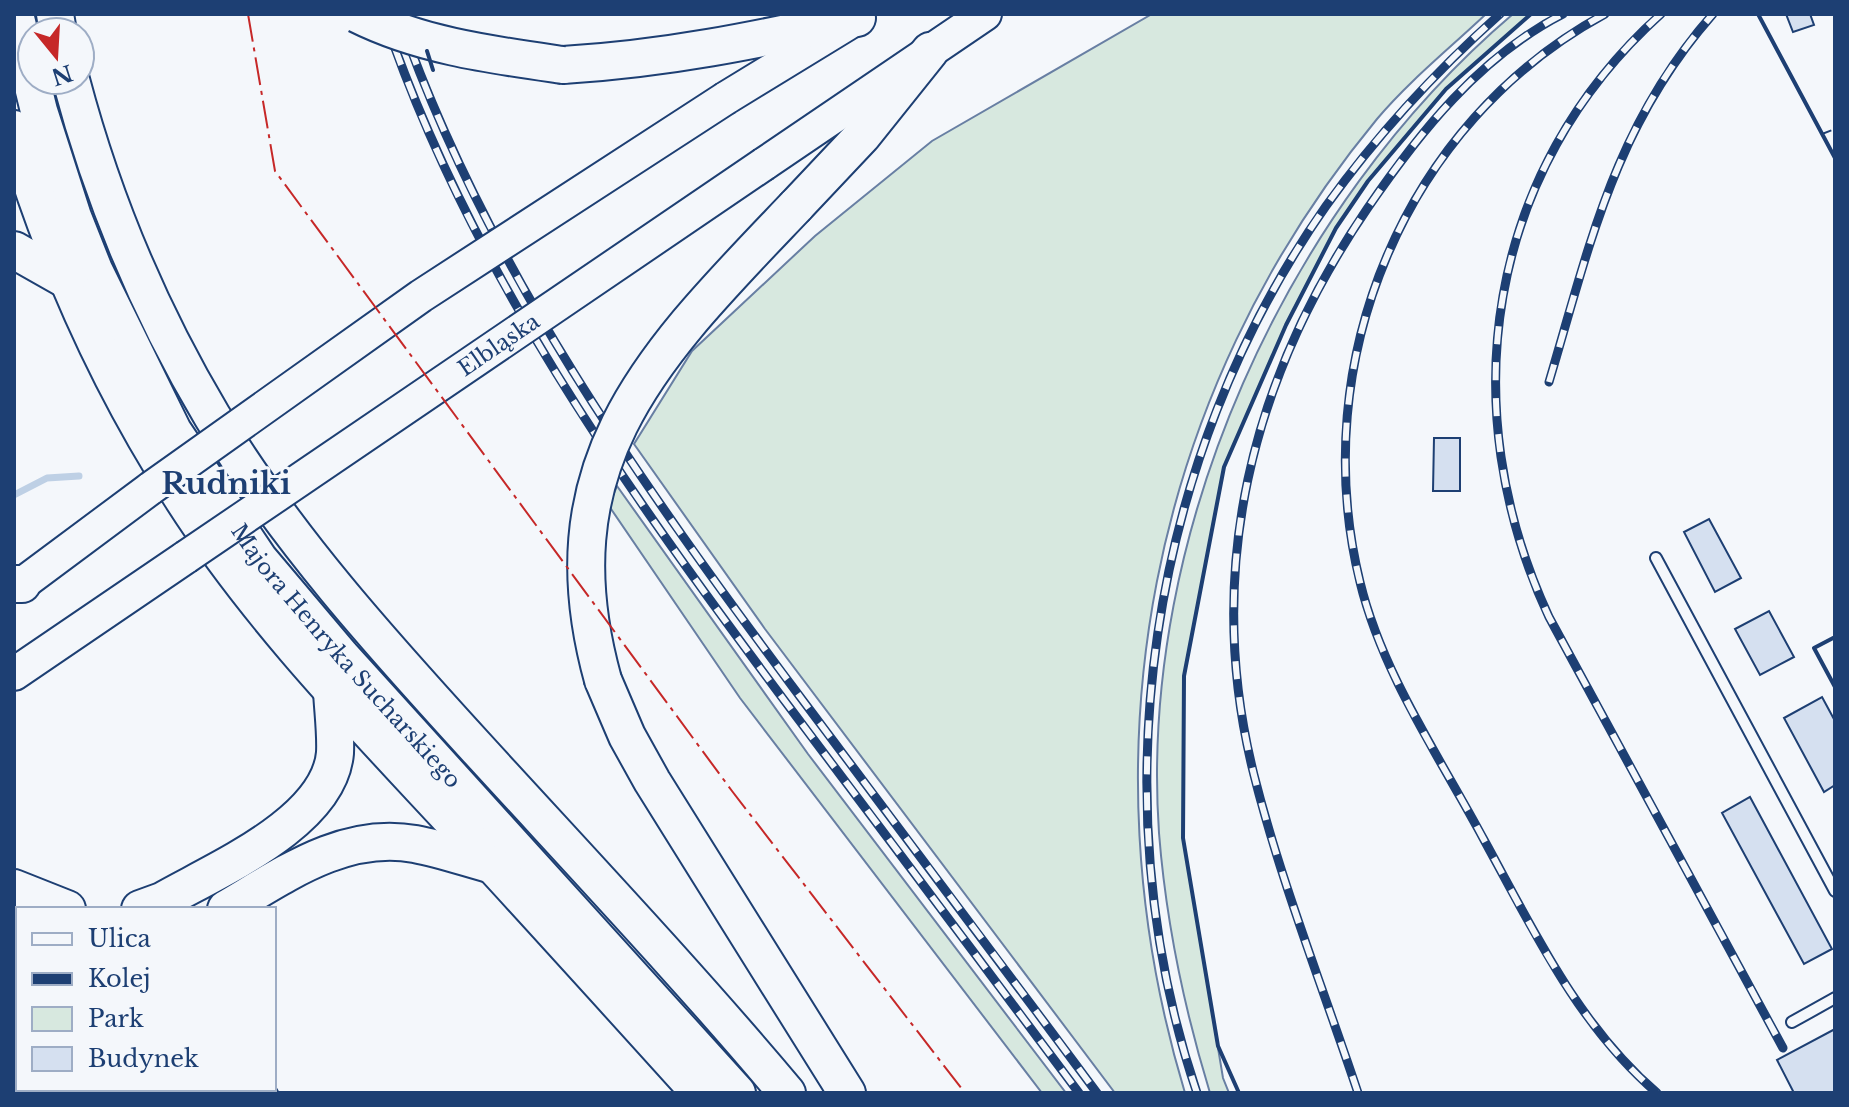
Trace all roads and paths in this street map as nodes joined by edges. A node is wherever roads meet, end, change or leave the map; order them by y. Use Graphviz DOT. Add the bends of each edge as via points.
graph roads {
  1 [pos="15,14"];
  2 [pos="357,14"];
  3 [pos="985,14"];
  4 [pos="860,16"];
  5 [pos="930,51"];
  6 [pos="76,96"];
  7 [pos="14,129"];
  8 [pos="14,250"];
  9 [pos="67,280"];
  10 [pos="1656,558"];
  11 [pos="18,584"];
  12 [pos="14,674"];
  13 [pos="332,691"];
  14 [pos="493,865"];
  15 [pos="14,888"];
  16 [pos="1835,891"];
  17 [pos="62,907"];
  18 [pos="146,907"];
  19 [pos="229,907"];
  20 [pos="1835,998"];
  21 [pos="1792,1022"];
  22 [pos="700,1093"];
  23 [pos="737,1093"];
  24 [pos="787,1093"];
  25 [pos="847,1093"];
  1 -- 23 [label="highway, Majora Henryka Sucharskiego" via="73,217 173,431 259,559 341,656"];
  2 -- 4 [label="highway, bridge" via="470,51 563,65 709,51"];
  3 -- 5 [label="main road, Elbląska"];
  4 -- 11 [label="main road, bridge" via="421,296"];
  5 -- 12 [label="main road, Elbląska, bridge"];
  5 -- 25 [label="highway, bridge" via="862,136 654,364 603,458 584,561 586,602 603,680 627,736"];
  6 -- 24 [label="highway, Majora Henryka Sucharskiego" via="144,287 206,405 255,482 372,633"];
  7 -- 9 [label="highway"];
  8 -- 9 [label="highway"];
  9 -- 13 [label="highway" via="112,375 181,497 258,603"];
  10 -- 16 [label="lane"];
  13 -- 14 [label="highway"];
  13 -- 18 [label="highway" via="335,756 319,797 285,829"];
  14 -- 19 [label="highway" via="413,843 372,843 336,849 301,864"];
  14 -- 22 [label="highway"];
  15 -- 17 [label="highway"];
  20 -- 21 [label="lane"];
}
